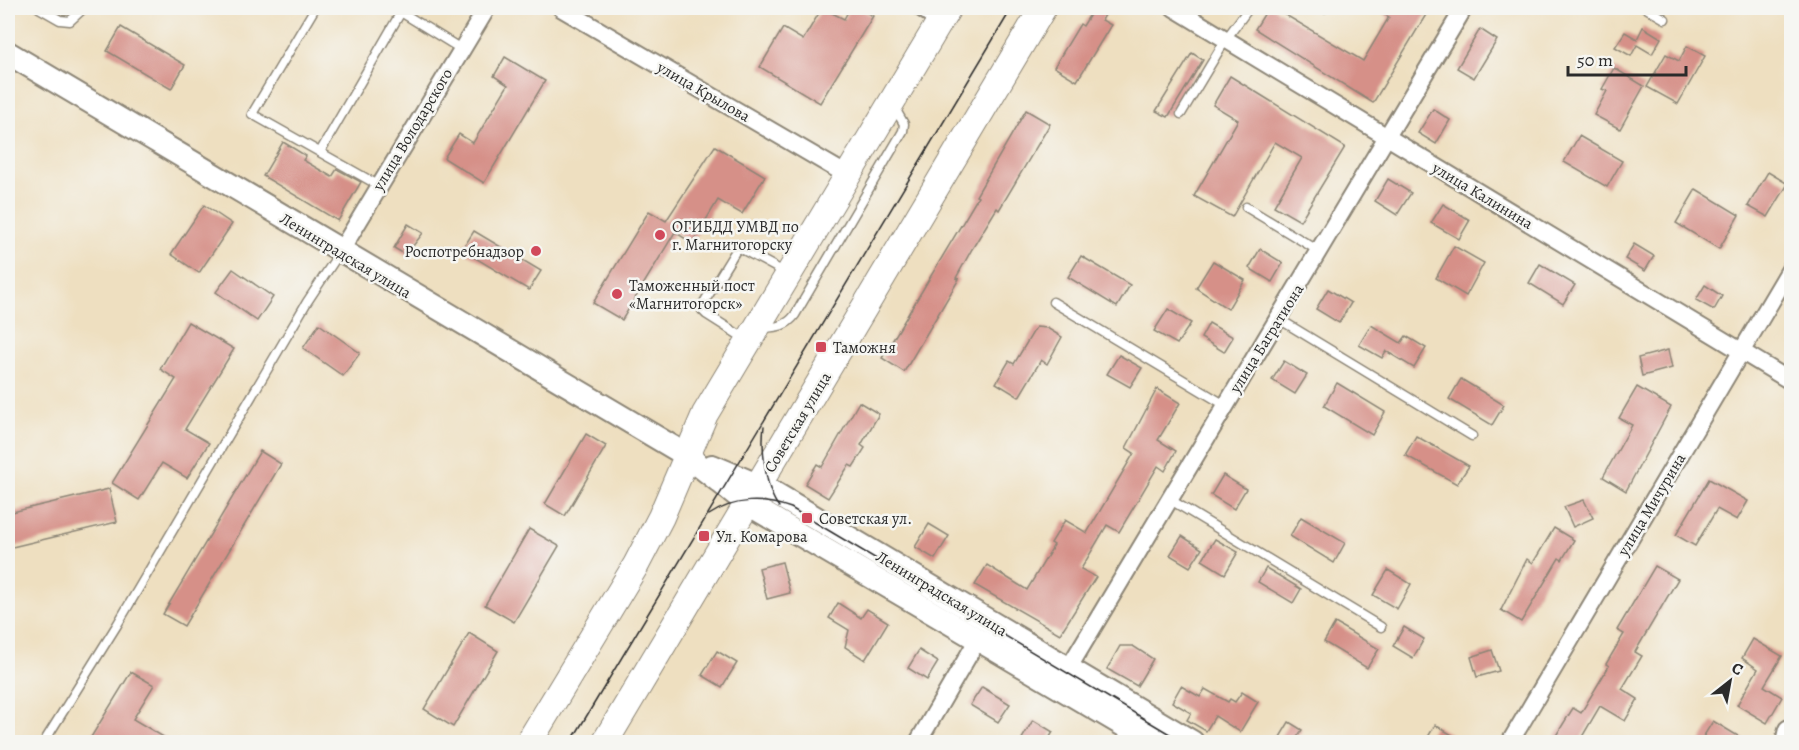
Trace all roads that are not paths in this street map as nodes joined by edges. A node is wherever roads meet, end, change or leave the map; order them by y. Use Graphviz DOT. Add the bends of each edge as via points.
graph roads {
  1 [pos="39,8"];
  2 [pos="84,8"];
  3 [pos="315,8"];
  4 [pos="487,8"];
  5 [pos="561,8"];
  6 [pos="1043,8"];
  7 [pos="1174,8"];
  8 [pos="1249,8"];
  9 [pos="1311,8"];
  10 [pos="1324,8"];
  11 [pos="1464,8"];
  12 [pos="1646,8"];
  13 [pos="398,10"];
  14 [pos="937,12"];
  15 [pos="1192,12"];
  16 [pos="1665,19"];
  17 [pos="1226,39"];
  18 [pos="461,49"];
  19 [pos="8,53"];
  20 [pos="891,102"];
  21 [pos="1180,114"];
  22 [pos="1387,136"];
  23 [pos="320,152"];
  24 [pos="847,175"];
  25 [pos="378,185"];
  26 [pos="1246,207"];
  27 [pos="1319,251"];
  28 [pos="340,252"];
  29 [pos="1791,266"];
  30 [pos="789,274"];
  31 [pos="1053,302"];
  32 [pos="1279,319"];
  33 [pos="753,335"];
  34 [pos="1741,352"];
  35 [pos="1791,382"];
  36 [pos="1225,405"];
  37 [pos="1472,436"];
  38 [pos="686,455"];
  39 [pos="754,495"];
  40 [pos="1168,498"];
  41 [pos="1381,627"];
  42 [pos="978,639"];
  43 [pos="1068,669"];
  44 [pos="1791,726"];
  45 [pos="44,742"];
  46 [pos="529,742"];
  47 [pos="605,742"];
  48 [pos="918,742"];
  49 [pos="1152,742"];
  50 [pos="1192,742"];
  51 [pos="1510,742"];
  52 [pos="1784,742"];
  1 -- 2 [label="lane" via="70,21"];
  3 -- 23 [label="lane" via="252,114"];
  4 -- 18 [label="street, улица Володарского"];
  5 -- 24 [label="street, улица Крылова"];
  6 -- 39 [label="main road, Советская улица"];
  7 -- 15 [label="street, улица Калинина"];
  8 -- 17 [label="lane"];
  9 -- 10 [label="lane"];
  11 -- 22 [label="street, улица Багратиона"];
  12 -- 16 [label="lane"];
  13 -- 18 [label="lane"];
  13 -- 23 [label="lane"];
  14 -- 20 [label="main road"];
  15 -- 17 [label="street, улица Калинина"];
  17 -- 21 [label="lane"];
  17 -- 22 [label="street, улица Калинина"];
  18 -- 25 [label="street, улица Володарского"];
  19 -- 28 [label="main road, Ленинградская улица"];
  20 -- 24 [label="main road"];
  20 -- 33 [label="lane" via="904,124 903,131 795,315 781,326"];
  22 -- 27 [label="street, улица Багратиона"];
  22 -- 34 [label="street, улица Калинина"];
  23 -- 25 [label="lane"];
  24 -- 30 [label="main road"];
  25 -- 28 [label="street, улица Володарского"];
  26 -- 27 [label="lane"];
  27 -- 32 [label="street, улица Багратиона"];
  28 -- 38 [label="main road, Ленинградская улица"];
  28 -- 45 [label="lane"];
  29 -- 34 [label="street, улица Мичурина"];
  30 -- 33 [label="main road"];
  30 -- 33 [label="lane" via="744,248 738,247 729,259 702,310"];
  31 -- 36 [label="lane"];
  32 -- 36 [label="street, улица Багратиона"];
  32 -- 37 [label="lane"];
  33 -- 38 [label="main road" via="705,414"];
  34 -- 35 [label="street, улица Калинина"];
  34 -- 51 [label="street, улица Мичурина"];
  36 -- 40 [label="street, улица Багратиона"];
  38 -- 39 [label="main road, Ленинградская улица"];
  38 -- 46 [label="main road" via="636,565"];
  39 -- 42 [label="main road, Ленинградская улица"];
  39 -- 43 [label="main road, Ленинградская улица"];
  39 -- 47 [label="main road, Советская улица"];
  40 -- 41 [label="lane"];
  40 -- 43 [label="street, улица Багратиона"];
  42 -- 48 [label="street"];
  42 -- 49 [label="main road, Ленинградская улица"];
  43 -- 50 [label="main road, Ленинградская улица"];
  44 -- 52 [label="street"];
}
